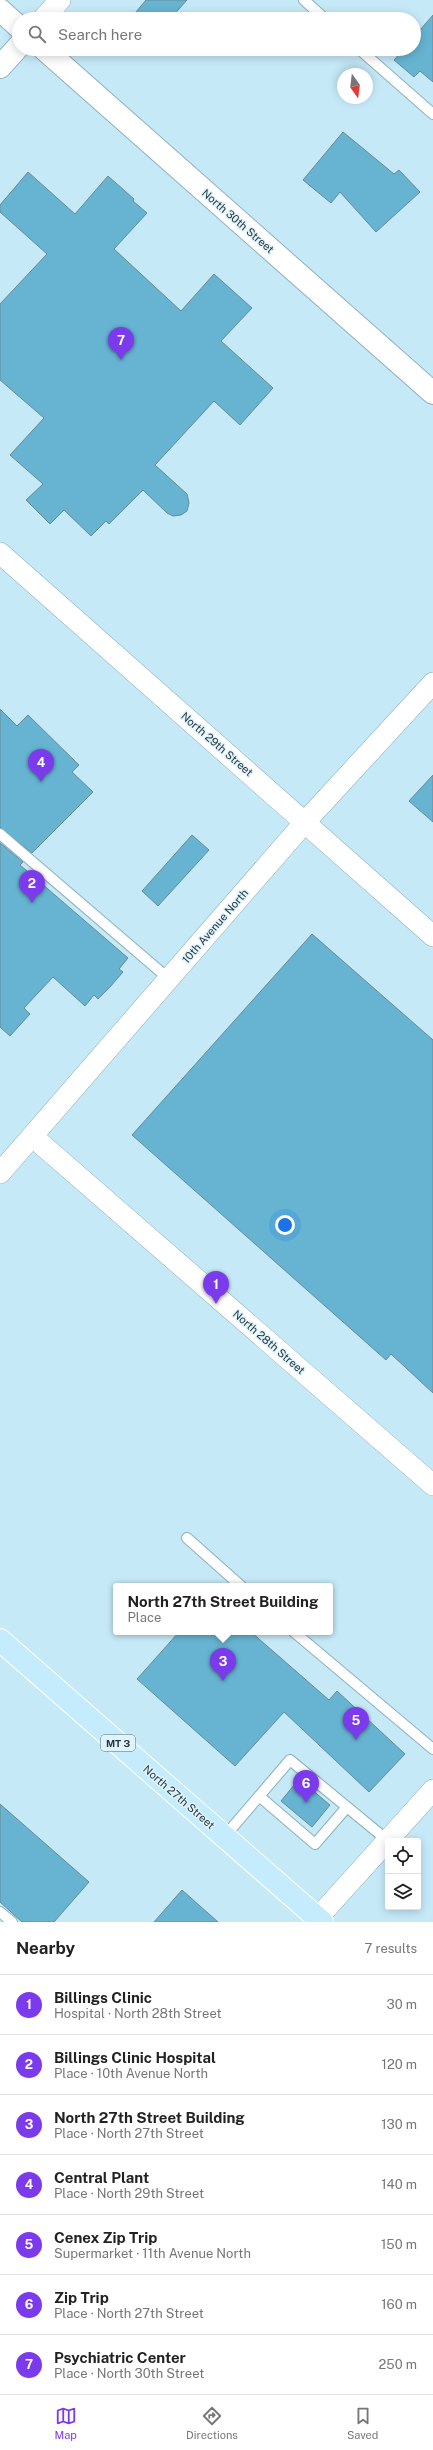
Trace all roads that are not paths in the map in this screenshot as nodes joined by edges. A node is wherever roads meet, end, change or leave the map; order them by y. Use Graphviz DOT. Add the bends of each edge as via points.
graph roads {
  1 [pos="60,0"];
  2 [pos="304,0"];
  3 [pos="0,10"];
  4 [pos="49,12"];
  5 [pos="317,12"];
  6 [pos="12,21"];
  7 [pos="12,54"];
  8 [pos="52,56"];
  9 [pos="367,56"];
  10 [pos="0,67"];
  11 [pos="433,114"];
  12 [pos="433,393"];
  13 [pos="0,553"];
  14 [pos="433,683"];
  15 [pos="305,822"];
  16 [pos="0,834"];
  17 [pos="433,936"];
  18 [pos="169,978"];
  19 [pos="32,1136"];
  20 [pos="0,1173"];
  21 [pos="433,1485"];
  22 [pos="187,1538"];
  23 [pos="238,1583"];
  24 [pos="298,1635"];
  25 [pos="0,1640"];
  26 [pos="433,1749"];
  27 [pos="433,1790"];
  28 [pos="259,1796"];
  29 [pos="347,1807"];
  30 [pos="225,1836"];
  31 [pos="385,1838"];
  32 [pos="389,1838"];
  33 [pos="385,1842"];
  34 [pos="0,1912"];
  35 [pos="318,1921"];
  36 [pos="12,1922"];
  1 -- 4 [label="street"];
  2 -- 5 [label="lane"];
  3 -- 6 [label="street"];
  7 -- 10 [label="street"];
  8 -- 12 [label="street, North 30th Street"];
  9 -- 11 [label="lane"];
  13 -- 15 [label="street, North 29th Street"];
  14 -- 15 [label="street, 10th Avenue North"];
  15 -- 17 [label="street, North 29th Street"];
  15 -- 18 [label="street, 10th Avenue North"];
  16 -- 18 [label="lane"];
  18 -- 19 [label="street, 10th Avenue North"];
  19 -- 20 [label="street, 10th Avenue North"];
  19 -- 21 [label="street, North 28th Street"];
  22 -- 23 [label="lane"];
  24 -- 26 [label="lane"];
  25 -- 30 [label="main road, North 27th Street / MT 3"];
  27 -- 32 [label="street"];
  28 -- 29 [label="lane" via="290,1760"];
  28 -- 29 [label="lane" via="315,1844"];
  28 -- 30 [label="lane"];
  29 -- 31 [label="lane"];
  30 -- 35 [label="main road, North 27th Street / MT 3"];
  33 -- 35 [label="street"];
  34 -- 36 [label="lane"];
}
